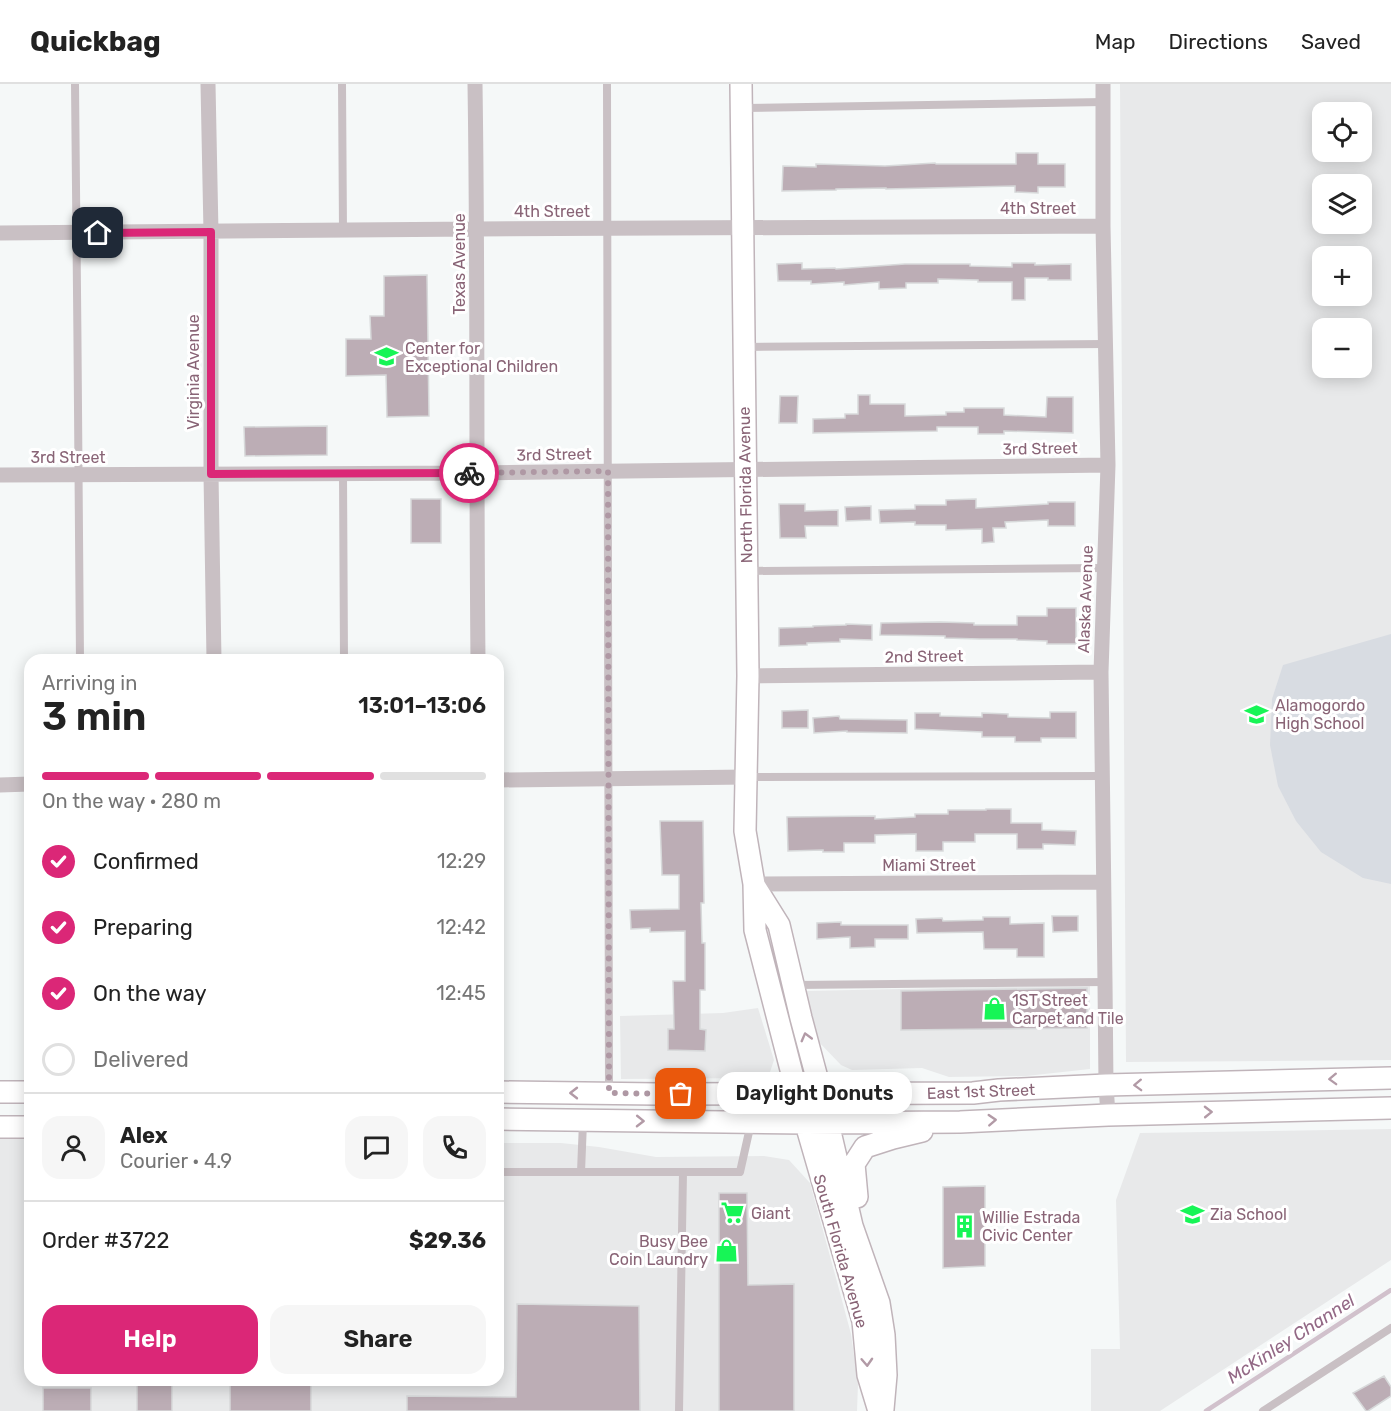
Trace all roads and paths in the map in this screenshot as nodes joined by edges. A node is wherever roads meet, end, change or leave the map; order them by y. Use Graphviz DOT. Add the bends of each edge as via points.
graph roads {
  1 [pos="75,84"];
  2 [pos="208,84"];
  3 [pos="342,84"];
  4 [pos="475,84"];
  5 [pos="608,84"];
  6 [pos="741,84"];
  7 [pos="1103,84"];
  8 [pos="1103,102"];
  9 [pos="741,108"];
  10 [pos="1103,226"];
  11 [pos="608,228"];
  12 [pos="742,228"];
  13 [pos="477,229"];
  14 [pos="343,230"];
  15 [pos="211,232"];
  16 [pos="0,233"];
  17 [pos="76,233"];
  18 [pos="1105,344"];
  19 [pos="744,347"];
  20 [pos="1108,465"];
  21 [pos="745,469"];
  22 [pos="608,471"];
  23 [pos="476,473"];
  24 [pos="211,474"];
  25 [pos="343,474"];
  26 [pos="0,475"];
  27 [pos="80,475"];
  28 [pos="1104,568"];
  29 [pos="746,571"];
  30 [pos="80,654"];
  31 [pos="214,654"];
  32 [pos="344,654"];
  33 [pos="478,654"];
  34 [pos="1101,672"];
  35 [pos="748,676"];
  36 [pos="1102,776"];
  37 [pos="747,777"];
  38 [pos="608,779"];
  39 [pos="504,780"];
  40 [pos="24,784"];
  41 [pos="0,785"];
  42 [pos="1104,882"];
  43 [pos="754,884"];
  44 [pos="1104,982"];
  45 [pos="793,985"];
  46 [pos="1391,1078"];
  47 [pos="1106,1086"];
  48 [pos="0,1092"];
  49 [pos="24,1092"];
  50 [pos="504,1092"];
  51 [pos="609,1093"];
  52 [pos="797,1093"];
  53 [pos="821,1093"];
  54 [pos="1391,1108"];
  55 [pos="1108,1115"];
  56 [pos="504,1119"];
  57 [pos="583,1120"];
  58 [pos="752,1122"];
  59 [pos="960,1122"];
  60 [pos="806,1123"];
  61 [pos="829,1123"];
  62 [pos="0,1127"];
  63 [pos="24,1127"];
  64 [pos="504,1172"];
  65 [pos="581,1172"];
  66 [pos="683,1172"];
  67 [pos="879,1303"];
  68 [pos="1391,1328"];
  69 [pos="679,1411"];
  70 [pos="880,1411"];
  71 [pos="1263,1411"];
  1 -- 17 [label="lane"];
  2 -- 15 [label="street, Virginia Avenue"];
  3 -- 14 [label="lane"];
  4 -- 13 [label="street, Texas Avenue"];
  5 -- 11 [label="lane"];
  6 -- 9 [label="main road, North Florida Avenue"];
  7 -- 8 [label="street, Alaska Avenue"];
  8 -- 9 [label="lane"];
  8 -- 10 [label="street, Alaska Avenue"];
  9 -- 12 [label="main road, North Florida Avenue"];
  10 -- 12 [label="street, 4th Street"];
  10 -- 18 [label="street, Alaska Avenue"];
  11 -- 12 [label="street, 4th Street"];
  11 -- 13 [label="street, 4th Street"];
  11 -- 22 [label="lane"];
  12 -- 19 [label="main road, North Florida Avenue"];
  13 -- 14 [label="street, 4th Street"];
  13 -- 23 [label="street, Texas Avenue"];
  14 -- 15 [label="street, 4th Street"];
  15 -- 17 [label="street, 4th Street"];
  15 -- 24 [label="street, Virginia Avenue"];
  16 -- 17 [label="street, 4th Street"];
  17 -- 27 [label="lane"];
  18 -- 19 [label="lane"];
  18 -- 20 [label="street, Alaska Avenue"];
  19 -- 21 [label="main road, North Florida Avenue"];
  20 -- 21 [label="street, 3rd Street"];
  20 -- 28 [label="street, Alaska Avenue"];
  21 -- 22 [label="street, 3rd Street"];
  21 -- 29 [label="main road, North Florida Avenue"];
  22 -- 23 [label="street, 3rd Street"];
  22 -- 38 [label="lane"];
  23 -- 25 [label="street, 3rd Street"];
  23 -- 33 [label="street, Texas Avenue"];
  24 -- 25 [label="street, 3rd Street"];
  24 -- 27 [label="street, 3rd Street"];
  24 -- 31 [label="street, Virginia Avenue"];
  25 -- 32 [label="lane"];
  26 -- 27 [label="street, 3rd Street"];
  27 -- 30 [label="lane"];
  28 -- 29 [label="lane"];
  28 -- 34 [label="street, Alaska Avenue"];
  29 -- 35 [label="main road, North Florida Avenue"];
  34 -- 35 [label="street, 2nd Street"];
  34 -- 36 [label="street, Alaska Avenue"];
  35 -- 37 [label="main road, North Florida Avenue"];
  36 -- 37 [label="lane"];
  36 -- 42 [label="street, Alaska Avenue"];
  37 -- 38 [label="street"];
  37 -- 43 [label="main road, North Florida Avenue" via="745,831"];
  38 -- 39 [label="street"];
  38 -- 51 [label="lane"];
  40 -- 41 [label="street"];
  42 -- 43 [label="street, Miami Street"];
  42 -- 44 [label="street, Alaska Avenue"];
  43 -- 45 [label="main road, North Florida Avenue" via="778,926"];
  43 -- 52 [label="main road, North Florida Avenue" via="755,930"];
  44 -- 45 [label="lane"];
  44 -- 47 [label="street, Alaska Avenue"];
  53 -- 45 [label="main road, North Florida Avenue, one-way"];
  46 -- 47 [label="main road, East 1st Street, one-way"];
  47 -- 53 [label="main road, East 1st Street" via="973,1093"];
  47 -- 55 [label="street, Alaska Avenue"];
  48 -- 49 [label="main road"];
  51 -- 50 [label="main road, East 1st Street, one-way"];
  51 -- 52 [label="main road, East 1st Street"];
  52 -- 53 [label="main road, East 1st Street"];
  52 -- 60 [label="main road, South Florida Avenue"];
  53 -- 61 [label="main road, North Florida Avenue"];
  55 -- 54 [label="main road, East 1st Street, one-way"];
  59 -- 55 [label="main road, East 1st Street, one-way"];
  56 -- 57 [label="main road, East 1st Street"];
  57 -- 58 [label="main road, East 1st Street, one-way"];
  57 -- 65 [label="lane"];
  58 -- 60 [label="main road, East 1st Street"];
  58 -- 66 [label="lane" via="740,1172"];
  59 -- 61 [label="main road, East 1st Street"];
  59 -- 67 [label="main road" via="865,1147 854,1164 860,1217 875,1270"];
  60 -- 61 [label="main road, East 1st Street"];
  60 -- 70 [label="main road, South Florida Avenue, one-way" via="863,1321 868,1375"];
  61 -- 67 [label="main road, South Florida Avenue" via="852,1226"];
  62 -- 63 [label="main road"];
  64 -- 65 [label="lane"];
  65 -- 66 [label="lane"];
  66 -- 69 [label="lane"];
  67 -- 70 [label="main road, South Florida Avenue" via="886,1375"];
  68 -- 71 [label="lane"];
}
